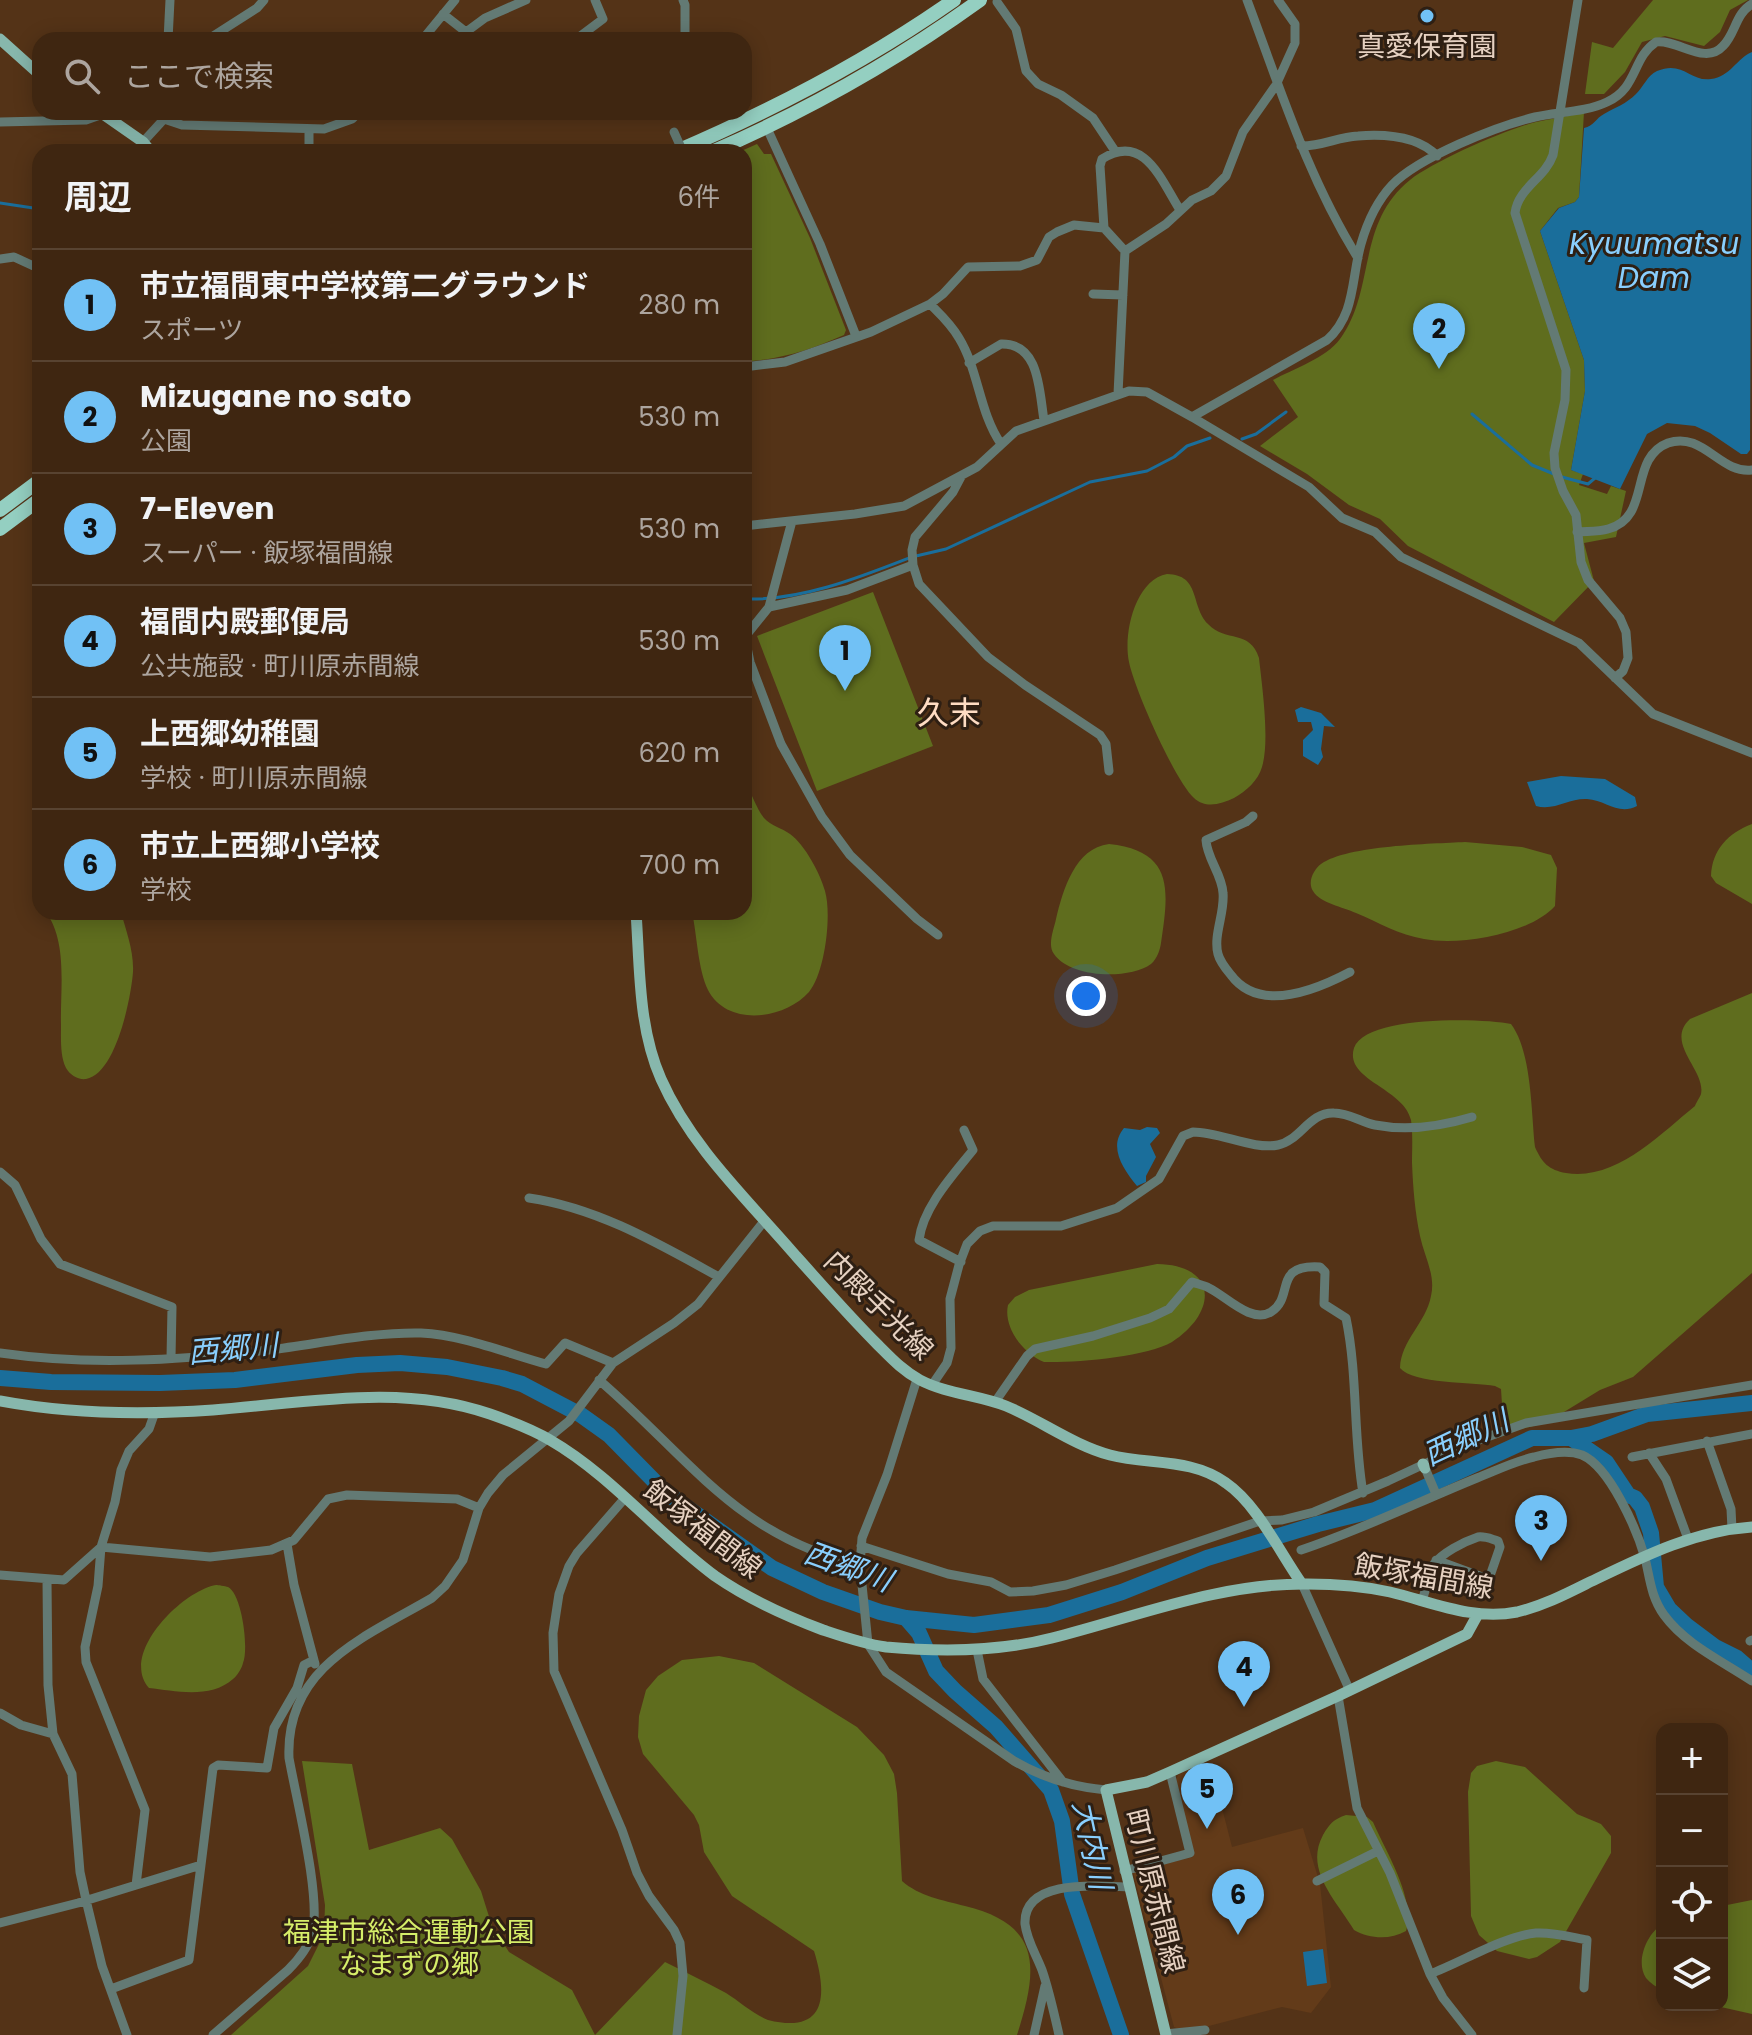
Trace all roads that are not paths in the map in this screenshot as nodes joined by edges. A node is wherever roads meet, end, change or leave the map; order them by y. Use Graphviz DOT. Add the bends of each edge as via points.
graph roads {
  1 [pos="170,0"];
  2 [pos="264,0"];
  3 [pos="455,0"];
  4 [pos="526,0"];
  5 [pos="595,0"];
  6 [pos="683,0"];
  7 [pos="954,0"];
  8 [pos="980,0"];
  9 [pos="1247,0"];
  10 [pos="1278,0"];
  11 [pos="1578,0"];
  12 [pos="997,2"];
  13 [pos="1752,4"];
  14 [pos="443,14"];
  15 [pos="168,32"];
  16 [pos="220,32"];
  17 [pos="428,32"];
  18 [pos="461,32"];
  19 [pos="469,32"];
  20 [pos="586,32"];
  21 [pos="685,32"];
  22 [pos="0,39"];
  23 [pos="32,68"];
  24 [pos="1276,85"];
  25 [pos="1560,112"];
  26 [pos="752,117"];
  27 [pos="86,120"];
  28 [pos="110,120"];
  29 [pos="164,120"];
  30 [pos="173,120"];
  31 [pos="347,120"];
  32 [pos="745,120"];
  33 [pos="0,122"];
  34 [pos="766,126"];
  35 [pos="309,129"];
  36 [pos="674,132"];
  37 [pos="143,144"];
  38 [pos="149,144"];
  39 [pos="309,144"];
  40 [pos="679,144"];
  41 [pos="692,144"];
  42 [pos="729,144"];
  43 [pos="1301,146"];
  44 [pos="1115,151"];
  45 [pos="1437,156"];
  46 [pos="1180,210"];
  47 [pos="1104,228"];
  48 [pos="1125,251"];
  49 [pos="1358,258"];
  50 [pos="0,259"];
  51 [pos="32,265"];
  52 [pos="1093,294"];
  53 [pos="1123,295"];
  54 [pos="930,304"];
  55 [pos="856,336"];
  56 [pos="969,363"];
  57 [pos="752,366"];
  58 [pos="1118,394"];
  59 [pos="1192,417"];
  60 [pos="1044,420"];
  61 [pos="1001,444"];
  62 [pos="1752,470"];
  63 [pos="961,477"];
  64 [pos="32,486"];
  65 [pos="32,505"];
  66 [pos="0,510"];
  67 [pos="792,521"];
  68 [pos="752,525"];
  69 [pos="0,529"];
  70 [pos="1577,532"];
  71 [pos="913,565"];
  72 [pos="769,607"];
  73 [pos="752,628"];
  74 [pos="752,667"];
  75 [pos="1615,678"];
  76 [pos="1752,753"];
  77 [pos="1109,771"];
  78 [pos="1253,816"];
  79 [pos="637,920"];
  80 [pos="938,935"];
  81 [pos="1350,972"];
  82 [pos="1472,1117"];
  83 [pos="964,1130"];
  84 [pos="0,1172"];
  85 [pos="529,1198"];
  86 [pos="765,1220"];
  87 [pos="961,1262"];
  88 [pos="719,1277"];
  89 [pos="0,1353"];
  90 [pos="171,1358"];
  91 [pos="613,1363"];
  92 [pos="917,1379"];
  93 [pos="597,1384"];
  94 [pos="932,1385"];
  95 [pos="1752,1385"];
  96 [pos="0,1401"];
  97 [pos="995,1402"];
  98 [pos="155,1412"];
  99 [pos="1752,1434"];
  100 [pos="549,1439"];
  101 [pos="1707,1441"];
  102 [pos="1649,1453"];
  103 [pos="1632,1457"];
  104 [pos="1424,1466"];
  105 [pos="1363,1493"];
  106 [pos="1436,1493"];
  107 [pos="625,1498"];
  108 [pos="479,1508"];
  109 [pos="1261,1523"];
  110 [pos="1752,1527"];
  111 [pos="1732,1529"];
  112 [pos="1688,1539"];
  113 [pos="287,1544"];
  114 [pos="861,1546"];
  115 [pos="101,1547"];
  116 [pos="1301,1550"];
  117 [pos="1649,1554"];
  118 [pos="1436,1560"];
  119 [pos="860,1570"];
  120 [pos="0,1575"];
  121 [pos="47,1580"];
  122 [pos="1302,1584"];
  123 [pos="1422,1601"];
  124 [pos="1478,1614"];
  125 [pos="868,1644"];
  126 [pos="977,1650"];
  127 [pos="314,1660"];
  128 [pos="318,1671"];
  129 [pos="1752,1681"];
  130 [pos="1350,1691"];
  131 [pos="1338,1696"];
  132 [pos="0,1713"];
  133 [pos="53,1734"];
  134 [pos="1170,1772"];
  135 [pos="1065,1784"];
  136 [pos="1106,1790"];
  137 [pos="1378,1851"];
  138 [pos="201,1865"];
  139 [pos="1124,1871"];
  140 [pos="1317,1881"];
  141 [pos="136,1885"];
  142 [pos="1128,1887"];
  143 [pos="86,1900"];
  144 [pos="0,1923"];
  145 [pos="1430,1974"];
  146 [pos="1045,1986"];
  147 [pos="1584,1988"];
  148 [pos="111,1989"];
  149 [pos="1205,2030"];
  150 [pos="1166,2034"];
  151 [pos="127,2035"];
  152 [pos="213,2035"];
  153 [pos="677,2035"];
  154 [pos="1034,2035"];
  155 [pos="1059,2035"];
  156 [pos="1472,2035"];
  1 -- 15 [label="street"];
  2 -- 16 [label="street"];
  3 -- 14 [label="street"];
  4 -- 19 [label="street" via="485,18"];
  5 -- 20 [label="street" via="603,19"];
  6 -- 21 [label="street"];
  7 -- 26 [label="highway" via="846,69"];
  8 -- 34 [label="highway" via="884,63"];
  9 -- 24 [label="street"];
  10 -- 24 [label="street" via="1297,35"];
  11 -- 25 [label="street"];
  12 -- 44 [label="street" via="1016,29 1026,71 1093,118"];
  13 -- 25 [label="street" via="1742,11 1719,51 1698,54 1673,42 1656,42 1622,93 1604,104"];
  14 -- 17 [label="street"];
  14 -- 18 [label="street"];
  22 -- 23 [label="main road"];
  24 -- 43 [label="street"];
  24 -- 46 [label="street" via="1243,132 1226,176"];
  25 -- 45 [label="street" via="1515,123"];
  25 -- 70 [label="street" via="1550,163 1519,199 1515,213 1566,370 1554,453"];
  27 -- 33 [label="street"];
  28 -- 37 [label="main road"];
  29 -- 38 [label="street"];
  30 -- 35 [label="street" via="182,125"];
  31 -- 35 [label="street"];
  32 -- 41 [label="highway"];
  34 -- 42 [label="highway"];
  34 -- 55 [label="street"];
  35 -- 39 [label="street"];
  36 -- 40 [label="street, bridge"];
  43 -- 45 [label="street" via="1380,136 1427,145"];
  43 -- 49 [label="street"];
  44 -- 46 [label="street" via="1129,150 1152,164"];
  44 -- 47 [label="street" via="1100,166"];
  45 -- 49 [label="street" via="1402,176 1386,194 1367,226"];
  46 -- 48 [label="street"];
  47 -- 48 [label="street"];
  47 -- 54 [label="street" via="1074,225 1057,232 1029,264 968,267"];
  48 -- 53 [label="street"];
  49 -- 59 [label="street" via="1340,328"];
  50 -- 51 [label="street" via="14,257"];
  52 -- 53 [label="street"];
  53 -- 58 [label="street"];
  54 -- 55 [label="street"];
  54 -- 56 [label="street" via="961,340"];
  55 -- 57 [label="street" via="785,362"];
  56 -- 60 [label="street" via="1001,344 1020,348 1033,361"];
  56 -- 61 [label="street"];
  58 -- 59 [label="street" via="1147,392"];
  58 -- 60 [label="street"];
  59 -- 75 [label="street" via="1309,487 1342,518 1375,532 1401,557 1579,643"];
  60 -- 61 [label="street" via="1016,431"];
  61 -- 63 [label="street"];
  62 -- 70 [label="street" via="1736,470 1694,443 1669,443 1646,466 1628,517 1607,529"];
  63 -- 67 [label="street" via="904,506"];
  63 -- 71 [label="street" via="915,537"];
  64 -- 66 [label="highway"];
  65 -- 69 [label="highway"];
  67 -- 68 [label="street"];
  67 -- 72 [label="street"];
  70 -- 75 [label="street" via="1588,580 1626,632 1628,658"];
  71 -- 72 [label="street" via="847,590"];
  71 -- 77 [label="street" via="919,584 988,657 1100,735"];
  72 -- 73 [label="street"];
  74 -- 80 [label="street" via="781,744 822,817 850,855"];
  75 -- 76 [label="street" via="1653,714"];
  78 -- 81 [label="street" via="1206,840 1223,890 1220,961 1238,984 1268,996 1325,986"];
  79 -- 86 [label="main road, 内殿手光線" via="644,1019 661,1080 698,1143"];
  82 -- 87 [label="street" via="1390,1127 1327,1113 1311,1120 1299,1135 1275,1145 1193,1132 1177,1144 1159,1179 1117,1208 1061,1226 993,1226 967,1244"];
  83 -- 87 [label="street" via="973,1150 946,1183 919,1240"];
  84 -- 90 [label="street" via="15,1185 41,1239 60,1264 172,1307"];
  85 -- 88 [label="street" via="556,1202 632,1230"];
  86 -- 88 [label="street"];
  86 -- 92 [label="main road, 内殿手光線" via="833,1299"];
  87 -- 94 [label="street" via="950,1299 951,1348"];
  88 -- 91 [label="street" via="698,1304"];
  89 -- 90 [label="street" via="85,1361"];
  90 -- 91 [label="street" via="420,1333 546,1364 565,1343"];
  91 -- 93 [label="street"];
  92 -- 94 [label="main road, 内殿手光線"];
  92 -- 114 [label="street"];
  93 -- 100 [label="street"];
  93 -- 119 [label="street" via="646,1421 734,1507 797,1546"];
  94 -- 97 [label="main road, 内殿手光線"];
  95 -- 104 [label="street" via="1526,1423"];
  96 -- 98 [label="main road, 飯塚福間線" via="55,1409"];
  97 -- 105 [label="street" via="1035,1349 1150,1318 1169,1309 1192,1282 1244,1310 1265,1313 1273,1311 1298,1268 1320,1267 1325,1272 1324,1304 1346,1318 1350,1338"];
  97 -- 109 [label="main road, 内殿手光線" via="1087,1448 1127,1459 1182,1464 1216,1476 1242,1497"];
  98 -- 100 [label="main road, 飯塚福間線" via="401,1397 488,1413"];
  98 -- 115 [label="street" via="121,1470"];
  99 -- 101 [label="street"];
  100 -- 107 [label="main road, 飯塚福間線"];
  100 -- 108 [label="street" via="518,1460"];
  101 -- 102 [label="street"];
  101 -- 111 [label="street" via="1731,1509"];
  102 -- 103 [label="street"];
  102 -- 112 [label="street" via="1666,1479"];
  104 -- 105 [label="street"];
  104 -- 106 [label="street"];
  105 -- 109 [label="street" via="1314,1512"];
  106 -- 116 [label="street"];
  106 -- 117 [label="street" via="1530,1458 1581,1455 1612,1483"];
  107 -- 125 [label="main road, 飯塚福間線" via="682,1550 742,1593 794,1619"];
  107 -- 153 [label="street" via="569,1566 553,1633 554,1671 637,1873 680,1943 683,1976"];
  108 -- 113 [label="street" via="457,1499 347,1495 328,1499"];
  108 -- 128 [label="street" via="463,1560 445,1586"];
  109 -- 114 [label="street" via="1033,1591 1010,1592"];
  109 -- 122 [label="main road, 内殿手光線"];
  110 -- 111 [label="main road, 飯塚福間線"];
  111 -- 112 [label="main road, 飯塚福間線"];
  112 -- 117 [label="main road, 飯塚福間線"];
  113 -- 115 [label="street" via="210,1557"];
  113 -- 127 [label="street"];
  114 -- 119 [label="street"];
  115 -- 121 [label="street" via="71,1576"];
  115 -- 141 [label="street" via="86,1662 145,1810"];
  117 -- 124 [label="main road, 飯塚福間線" via="1546,1603"];
  117 -- 129 [label="street" via="1653,1596 1672,1625"];
  118 -- 118 [label="street" via="1479,1537 1498,1541 1500,1547 1485,1578"];
  118 -- 123 [label="street"];
  119 -- 125 [label="street"];
  120 -- 121 [label="street"];
  121 -- 133 [label="street"];
  122 -- 123 [label="main road, 飯塚福間線" via="1383,1591"];
  122 -- 126 [label="main road, 飯塚福間線" via="1194,1598 1054,1638"];
  122 -- 130 [label="street"];
  123 -- 124 [label="main road, 飯塚福間線"];
  124 -- 130 [label="main road, 町川原赤間線" via="1467,1634"];
  125 -- 126 [label="main road, 飯塚福間線"];
  125 -- 135 [label="street" via="895,1679 1032,1772"];
  126 -- 135 [label="street" via="983,1679"];
  127 -- 128 [label="street"];
  127 -- 138 [label="street" via="304,1665 274,1728 267,1768 213,1768"];
  128 -- 152 [label="street" via="294,1710 288,1740 314,1902 312,1935 297,1961"];
  130 -- 131 [label="main road, 町川原赤間線"];
  131 -- 134 [label="main road, 町川原赤間線"];
  131 -- 137 [label="street" via="1357,1808"];
  132 -- 133 [label="street"];
  133 -- 143 [label="street" via="72,1774"];
  134 -- 136 [label="main road, 町川原赤間線"];
  134 -- 139 [label="street" via="1190,1853"];
  135 -- 136 [label="street"];
  136 -- 139 [label="main road, 町川原赤間線"];
  137 -- 140 [label="street"];
  137 -- 145 [label="street"];
  138 -- 141 [label="street"];
  138 -- 148 [label="street" via="189,1960"];
  139 -- 142 [label="main road, 町川原赤間線"];
  141 -- 143 [label="street"];
  142 -- 146 [label="street" via="1081,1885 1034,1899 1025,1922"];
  142 -- 150 [label="main road, 町川原赤間線"];
  143 -- 144 [label="street"];
  143 -- 148 [label="street"];
  145 -- 147 [label="street" via="1506,1940 1553,1934 1587,1940"];
  145 -- 156 [label="street"];
  146 -- 154 [label="street"];
  146 -- 155 [label="street"];
  148 -- 151 [label="street"];
  149 -- 150 [label="street"];
}
